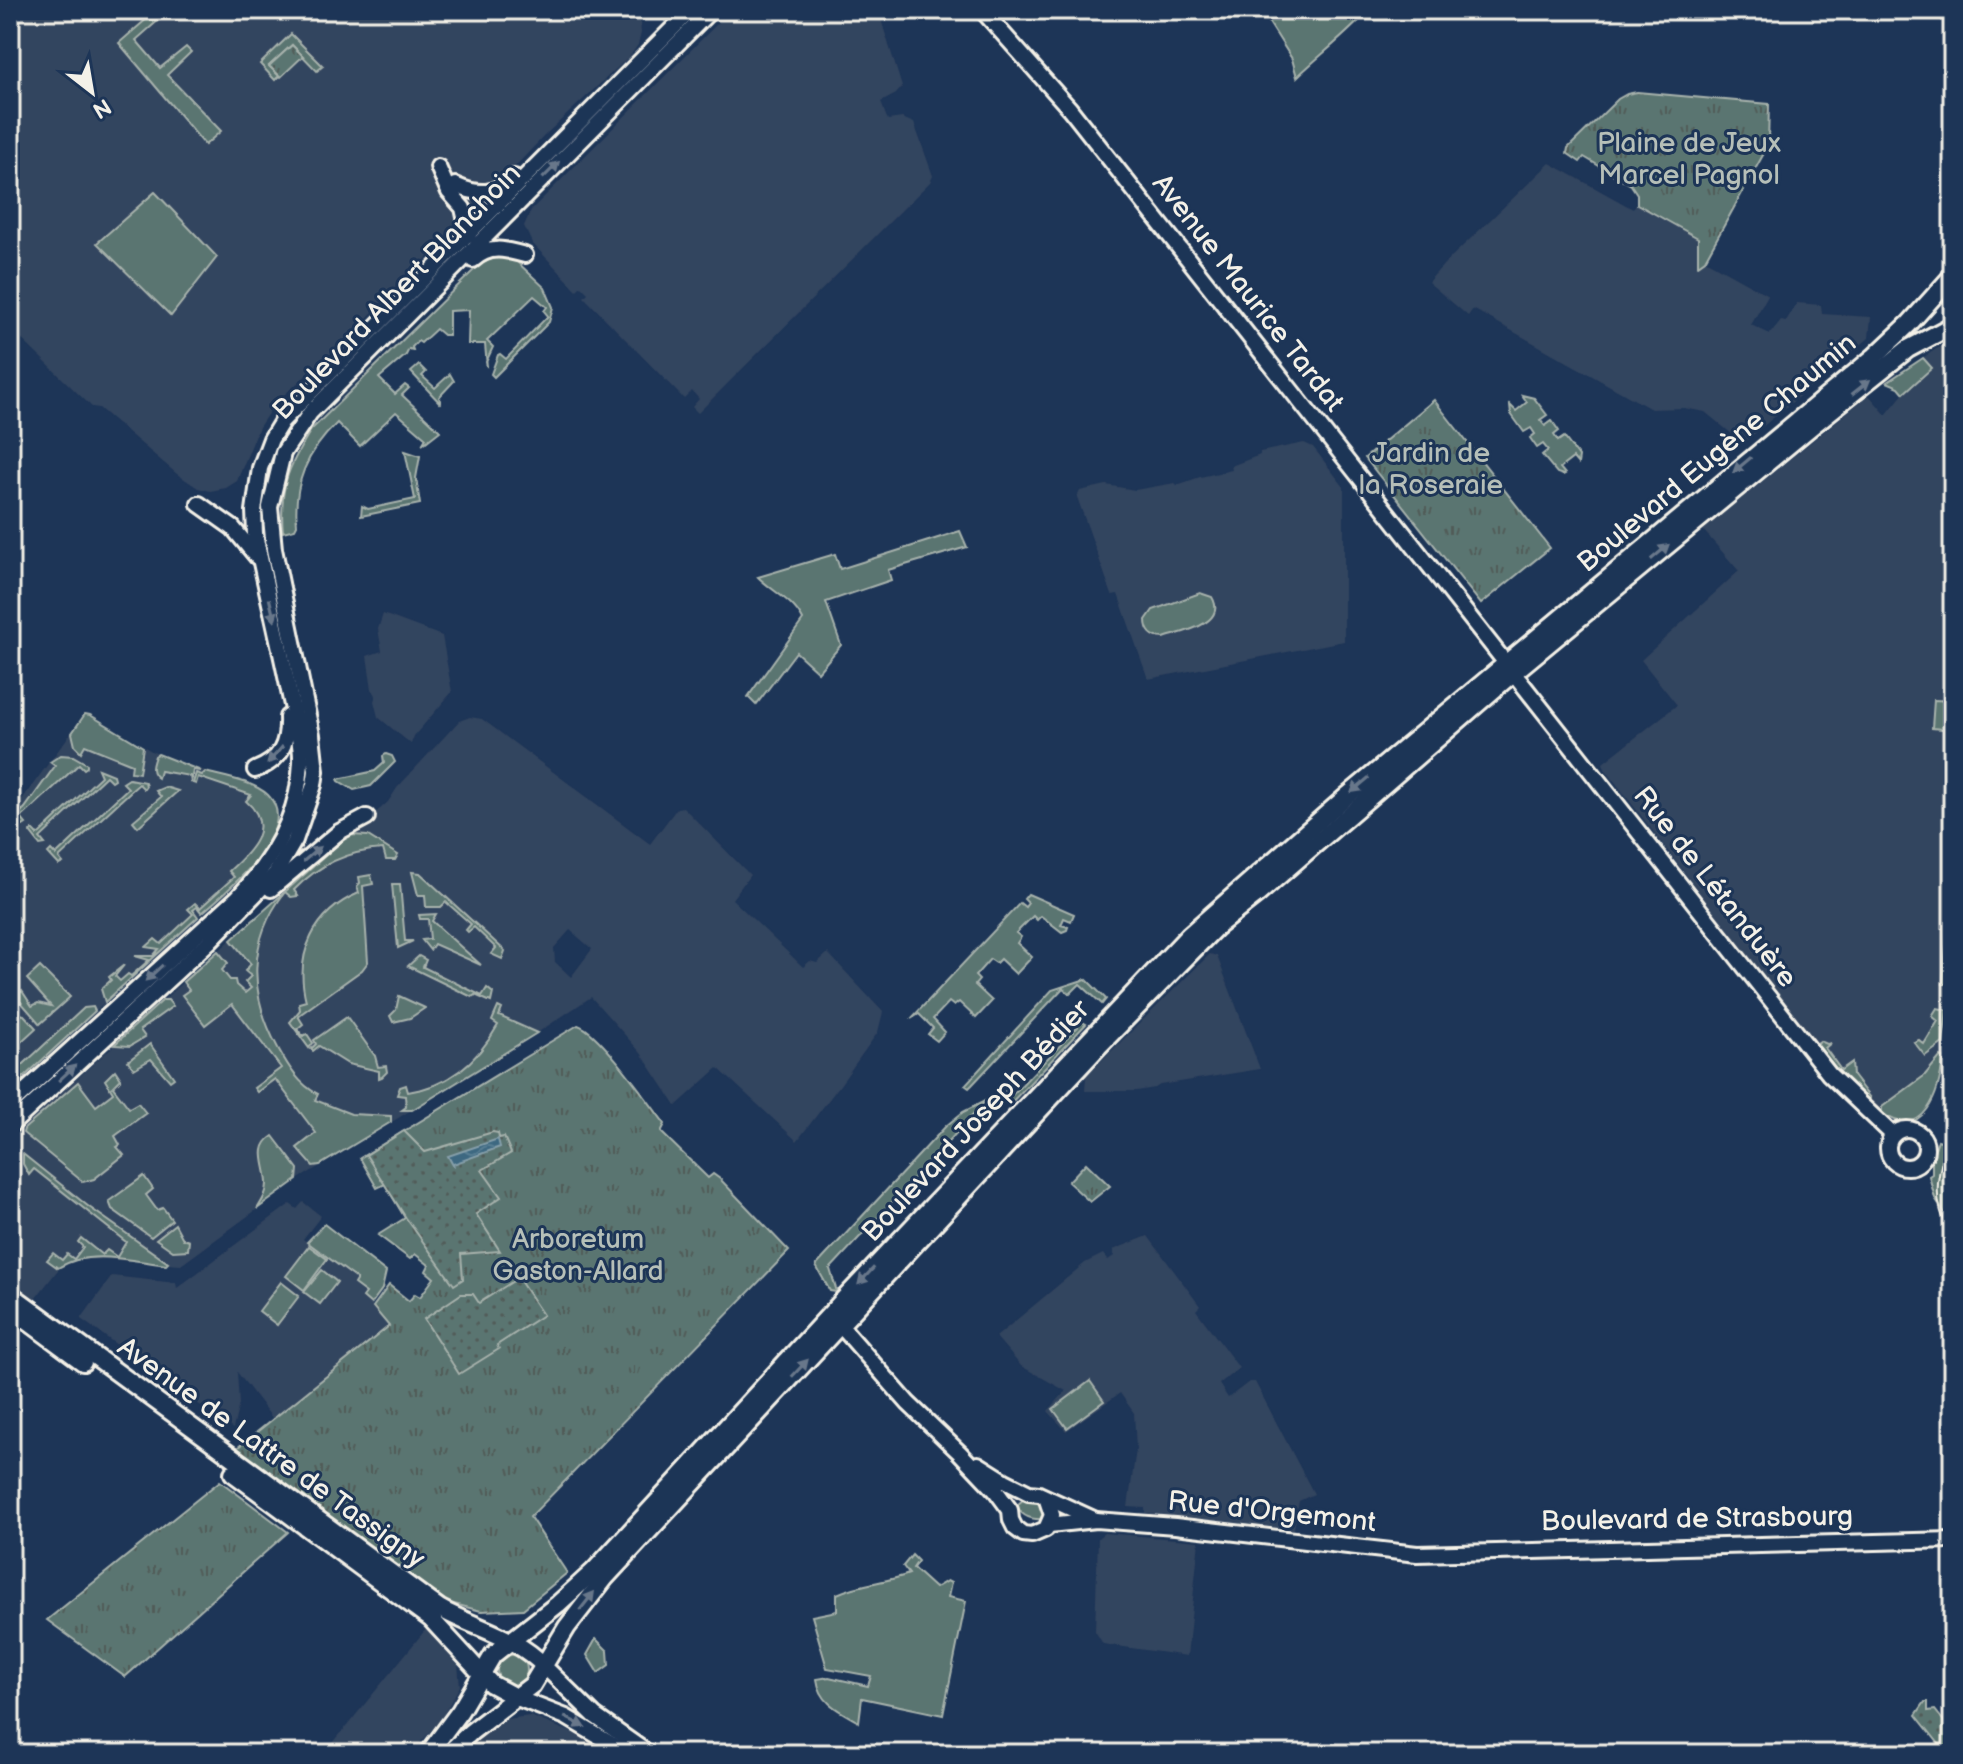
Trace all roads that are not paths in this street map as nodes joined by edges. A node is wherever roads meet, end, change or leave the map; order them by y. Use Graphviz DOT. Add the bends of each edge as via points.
graph roads {
  1 [pos="691,10"];
  2 [pos="711,10"];
  3 [pos="982,10"];
  4 [pos="995,10"];
  5 [pos="1037,69"];
  6 [pos="553,149"];
  7 [pos="438,167"];
  8 [pos="455,185"];
  9 [pos="469,235"];
  10 [pos="525,255"];
  11 [pos="1953,275"];
  12 [pos="431,292"];
  13 [pos="1953,325"];
  14 [pos="199,504"];
  15 [pos="260,514"];
  16 [pos="270,566"];
  17 [pos="1510,668"];
  18 [pos="287,677"];
  19 [pos="255,770"];
  20 [pos="367,817"];
  21 [pos="210,941"];
  22 [pos="10,1105"];
  23 [pos="10,1126"];
  24 [pos="1893,1135"];
  25 [pos="10,1294"];
  26 [pos="10,1308"];
  27 [pos="840,1325"];
  28 [pos="960,1453"];
  29 [pos="1029,1493"];
  30 [pos="1047,1500"];
  31 [pos="1010,1510"];
  32 [pos="1096,1520"];
  33 [pos="1049,1525"];
  34 [pos="1953,1540"];
  35 [pos="1441,1552"];
  36 [pos="509,1640"];
  37 [pos="544,1666"];
  38 [pos="481,1673"];
  39 [pos="517,1698"];
  40 [pos="428,1754"];
  41 [pos="448,1754"];
  42 [pos="628,1754"];
  43 [pos="649,1754"];
  1 -- 6 [label="street, Boulevard Albert Blanchoin"];
  12 -- 2 [label="street, Boulevard Albert Blanchoin, one-way"];
  3 -- 5 [label="street, Avenue Maurice Tardat"];
  4 -- 5 [label="street, Avenue Maurice Tardat"];
  5 -- 17 [label="street, Avenue Maurice Tardat"];
  6 -- 8 [label="street" via="537,155 494,192"];
  6 -- 9 [label="street, Boulevard Albert Blanchoin"];
  7 -- 9 [label="street" via="463,208"];
  9 -- 15 [label="street, Boulevard Albert Blanchoin" via="282,421 260,468"];
  10 -- 12 [label="street" via="488,249 441,293"];
  11 -- 17 [label="main road, Boulevard Eugène Chaumin, one-way" via="1874,357"];
  12 -- 15 [label="street, Boulevard Albert Blanchoin" via="310,413 283,453"];
  17 -- 13 [label="main road, Boulevard Eugène Chaumin, one-way" via="1899,356"];
  14 -- 16 [label="street" via="242,536"];
  15 -- 16 [label="street, Boulevard Albert Blanchoin"];
  16 -- 18 [label="street, Boulevard Albert Blanchoin, one-way"];
  16 -- 21 [label="street, Boulevard Albert Blanchoin" via="312,735 314,785 286,858"];
  17 -- 24 [label="street, Rue de Létanduère" via="1829,1074"];
  17 -- 27 [label="main road, Boulevard Joseph Bédier" via="1189,951"];
  17 -- 36 [label="main road, Boulevard Joseph Bédier, one-way" via="1346,797 1189,935 611,1554 558,1604"];
  18 -- 19 [label="street, one-way" via="286,742 277,757"];
  18 -- 22 [label="street, Boulevard Albert Blanchoin, one-way" via="301,762 283,836 269,862 237,898"];
  21 -- 20 [label="street, one-way" via="339,832"];
  23 -- 21 [label="street, Boulevard Albert Blanchoin, one-way"];
  25 -- 36 [label="main road, Avenue de Lattre de Tassigny" via="439,1608"];
  26 -- 38 [label="main road, Avenue de Lattre de Tassigny" via="431,1619"];
  27 -- 28 [label="street, Rue d'Orgemont"];
  37 -- 27 [label="main road, Boulevard Joseph Bédier, one-way" via="605,1578"];
  28 -- 29 [label="street, Rue d'Orgemont"];
  28 -- 31 [label="street, Rue d'Orgemont"];
  29 -- 30 [label="street, Rue d'Orgemont"];
  29 -- 31 [label="street" via="1017,1498"];
  30 -- 32 [label="street, Rue d'Orgemont"];
  30 -- 33 [label="street" via="1052,1512"];
  31 -- 33 [label="street, Rue d'Orgemont" via="1012,1524 1023,1534 1040,1534"];
  32 -- 33 [label="street, Rue d'Orgemont"];
  32 -- 35 [label="street, Rue d'Orgemont" via="1396,1552"];
  34 -- 35 [label="street, Boulevard de Strasbourg"];
  36 -- 37 [label="main road"];
  36 -- 38 [label="main road"];
  37 -- 39 [label="main road"];
  37 -- 43 [label="street" via="595,1716"];
  38 -- 39 [label="main road"];
  38 -- 40 [label="main road"];
  39 -- 41 [label="main road"];
  39 -- 42 [label="street, one-way" via="566,1717"];
}
